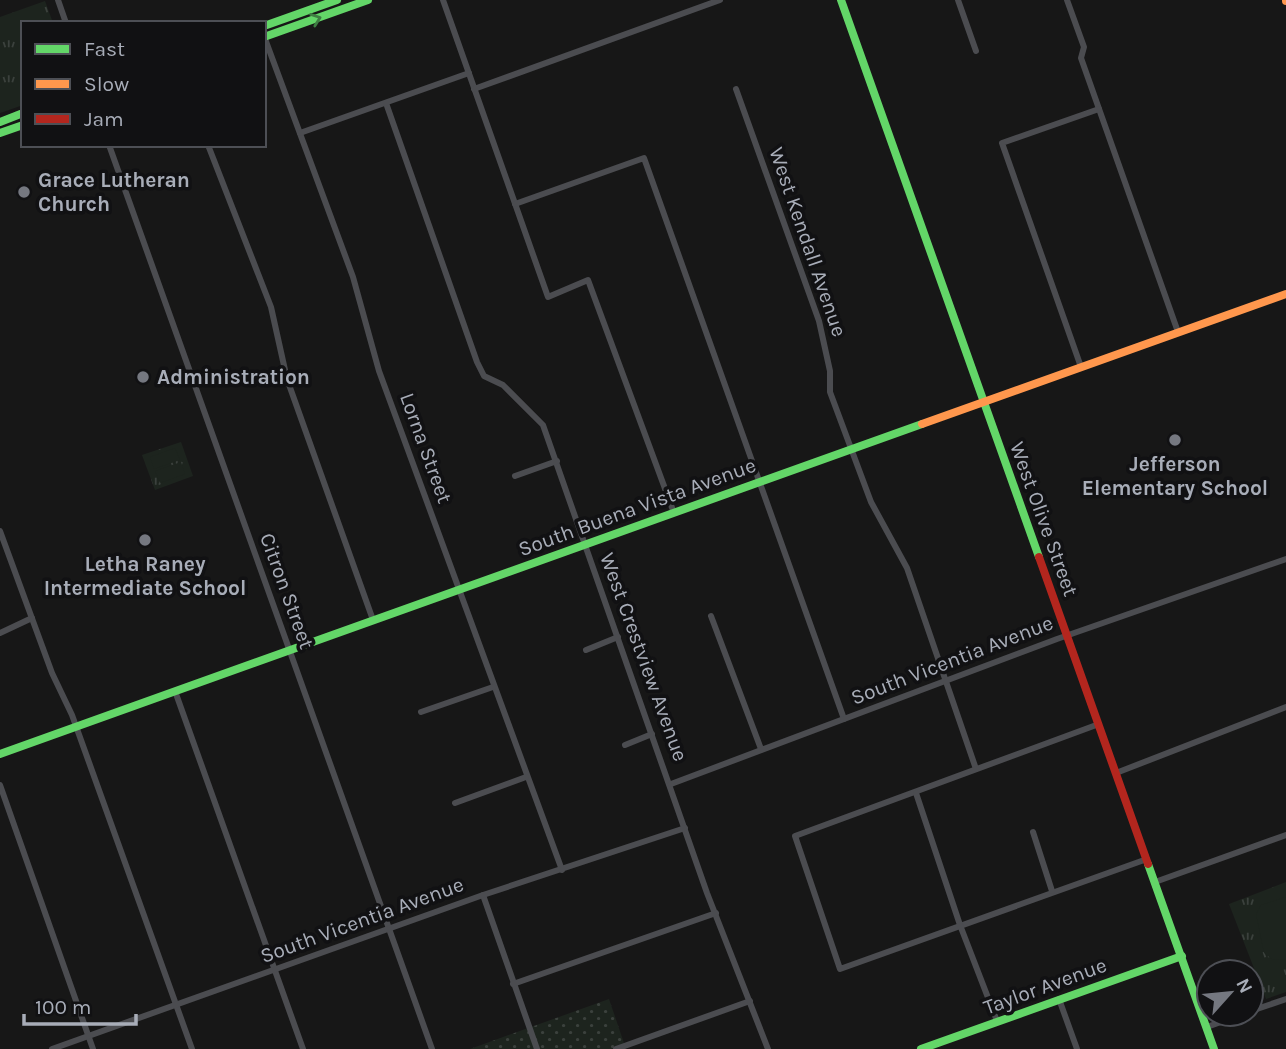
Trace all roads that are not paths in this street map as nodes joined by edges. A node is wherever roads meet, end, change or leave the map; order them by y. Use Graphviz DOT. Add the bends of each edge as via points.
graph roads {
  1 [pos="58,0"];
  2 [pos="337,0"];
  3 [pos="368,0"];
  4 [pos="443,0"];
  5 [pos="720,0"];
  6 [pos="841,0"];
  7 [pos="958,0"];
  8 [pos="1067,0"];
  9 [pos="65,21"];
  10 [pos="266,25"];
  11 [pos="266,36"];
  12 [pos="267,51"];
  13 [pos="976,51"];
  14 [pos="469,73"];
  15 [pos="474,89"];
  16 [pos="736,89"];
  17 [pos="386,103"];
  18 [pos="1099,108"];
  19 [pos="21,114"];
  20 [pos="0,122"];
  21 [pos="21,126"];
  22 [pos="0,133"];
  23 [pos="300,133"];
  24 [pos="110,147"];
  25 [pos="209,147"];
  26 [pos="515,204"];
  27 [pos="1286,294"];
  28 [pos="1178,332"];
  29 [pos="1080,367"];
  30 [pos="983,402"];
  31 [pos="852,449"];
  32 [pos="557,461"];
  33 [pos="515,476"];
  34 [pos="760,482"];
  35 [pos="674,513"];
  36 [pos="0,531"];
  37 [pos="585,545"];
  38 [pos="1286,559"];
  39 [pos="458,590"];
  40 [pos="712,616"];
  41 [pos="32,618"];
  42 [pos="373,620"];
  43 [pos="0,633"];
  44 [pos="1067,635"];
  45 [pos="618,637"];
  46 [pos="586,650"];
  47 [pos="289,651"];
  48 [pos="945,680"];
  49 [pos="493,687"];
  50 [pos="175,691"];
  51 [pos="1286,707"];
  52 [pos="421,712"];
  53 [pos="845,719"];
  54 [pos="1099,724"];
  55 [pos="76,727"];
  56 [pos="652,734"];
  57 [pos="625,745"];
  58 [pos="761,749"];
  59 [pos="0,754"];
  60 [pos="976,769"];
  61 [pos="1116,773"];
  62 [pos="526,777"];
  63 [pos="671,783"];
  64 [pos="0,785"];
  65 [pos="915,793"];
  66 [pos="455,803"];
  67 [pos="685,828"];
  68 [pos="1033,832"];
  69 [pos="1286,835"];
  70 [pos="1147,859"];
  71 [pos="562,870"];
  72 [pos="1155,882"];
  73 [pos="1052,891"];
  74 [pos="482,895"];
  75 [pos="716,913"];
  76 [pos="960,925"];
  77 [pos="389,928"];
  78 [pos="1182,956"];
  79 [pos="275,970"];
  80 [pos="513,984"];
  81 [pos="1195,994"];
  82 [pos="1059,999"];
  83 [pos="1286,999"];
  84 [pos="750,1001"];
  85 [pos="176,1005"];
  86 [pos="1265,1006"];
  87 [pos="997,1021"];
  88 [pos="1206,1028"];
  89 [pos="88,1036"];
  90 [pos="52,1049"];
  91 [pos="93,1049"];
  92 [pos="192,1049"];
  93 [pos="303,1049"];
  94 [pos="432,1049"];
  95 [pos="537,1049"];
  96 [pos="616,1049"];
  97 [pos="768,1049"];
  98 [pos="921,1049"];
  99 [pos="1077,1049"];
  100 [pos="1214,1049"];
  1 -- 9 [label="street"];
  2 -- 10 [label="street"];
  11 -- 3 [label="street, one-way"];
  4 -- 14 [label="street"];
  5 -- 15 [label="street"];
  6 -- 30 [label="street, West Olive Street"];
  7 -- 13 [label="street"];
  8 -- 18 [label="street"];
  12 -- 23 [label="street, Lorna Street"];
  14 -- 15 [label="street"];
  14 -- 17 [label="street"];
  15 -- 26 [label="street"];
  16 -- 31 [label="street, West Kendall Avenue" via="819,321 830,392"];
  17 -- 23 [label="street"];
  17 -- 32 [label="street, West Crestview Avenue" via="477,362 484,376 503,385 543,425"];
  18 -- 28 [label="street"];
  18 -- 29 [label="street" via="1002,143"];
  19 -- 20 [label="street"];
  21 -- 22 [label="street"];
  23 -- 39 [label="street, Lorna Street"];
  24 -- 47 [label="street, Citron Street"];
  25 -- 42 [label="street" via="271,307 287,379"];
  26 -- 34 [label="street" via="644,158"];
  26 -- 35 [label="street" via="548,297 588,281"];
  27 -- 28 [label="street, South Buena Vista Avenue"];
  28 -- 29 [label="street, South Buena Vista Avenue"];
  29 -- 30 [label="street, South Buena Vista Avenue"];
  30 -- 31 [label="street, South Buena Vista Avenue"];
  30 -- 44 [label="street, West Olive Street"];
  31 -- 34 [label="street, South Buena Vista Avenue"];
  31 -- 48 [label="street, West Kendall Avenue" via="871,502 907,568"];
  32 -- 33 [label="street"];
  32 -- 37 [label="street, West Crestview Avenue"];
  34 -- 35 [label="street, South Buena Vista Avenue"];
  34 -- 53 [label="street"];
  35 -- 37 [label="street, South Buena Vista Avenue"];
  36 -- 41 [label="street"];
  37 -- 39 [label="street, South Buena Vista Avenue"];
  37 -- 45 [label="street, West Crestview Avenue"];
  38 -- 44 [label="street, South Vicentia Avenue"];
  39 -- 42 [label="street, South Buena Vista Avenue"];
  39 -- 49 [label="street, Lorna Street"];
  40 -- 58 [label="street"];
  41 -- 43 [label="street"];
  41 -- 55 [label="street"];
  42 -- 47 [label="street, South Buena Vista Avenue"];
  44 -- 48 [label="street, South Vicentia Avenue"];
  44 -- 54 [label="street, West Olive Street"];
  45 -- 46 [label="street"];
  45 -- 56 [label="street, West Crestview Avenue"];
  47 -- 50 [label="street, South Buena Vista Avenue"];
  47 -- 77 [label="street, Citron Street"];
  48 -- 53 [label="street, South Vicentia Avenue"];
  48 -- 60 [label="street, West Kendall Avenue"];
  49 -- 52 [label="street"];
  49 -- 62 [label="street, Lorna Street"];
  50 -- 55 [label="street, South Buena Vista Avenue"];
  50 -- 79 [label="street"];
  51 -- 61 [label="street"];
  53 -- 58 [label="street, South Vicentia Avenue"];
  54 -- 60 [label="street"];
  54 -- 61 [label="street, West Olive Street"];
  55 -- 59 [label="street, South Buena Vista Avenue"];
  55 -- 85 [label="street"];
  56 -- 57 [label="street"];
  56 -- 63 [label="street, West Crestview Avenue"];
  58 -- 63 [label="street, South Vicentia Avenue"];
  60 -- 65 [label="street"];
  61 -- 70 [label="street, West Olive Street"];
  62 -- 66 [label="street"];
  62 -- 71 [label="street, Lorna Street"];
  63 -- 67 [label="street, West Crestview Avenue"];
  64 -- 89 [label="street"];
  65 -- 76 [label="street"];
  65 -- 76 [label="street" via="795,836 840,969"];
  67 -- 71 [label="street, South Vicentia Avenue"];
  67 -- 75 [label="street, West Crestview Avenue"];
  68 -- 73 [label="street"];
  69 -- 72 [label="street"];
  70 -- 72 [label="street, West Olive Street"];
  70 -- 73 [label="street"];
  71 -- 74 [label="street, South Vicentia Avenue"];
  72 -- 78 [label="street, West Olive Street"];
  73 -- 76 [label="street"];
  74 -- 77 [label="street, South Vicentia Avenue"];
  74 -- 80 [label="street"];
  75 -- 80 [label="street"];
  75 -- 84 [label="street, West Crestview Avenue"];
  76 -- 87 [label="street"];
  77 -- 79 [label="street, South Vicentia Avenue"];
  77 -- 94 [label="street, Citron Street"];
  78 -- 81 [label="street, West Olive Street"];
  78 -- 82 [label="street, Taylor Avenue"];
  79 -- 85 [label="street, South Vicentia Avenue"];
  79 -- 93 [label="street"];
  80 -- 95 [label="street"];
  82 -- 87 [label="street, Taylor Avenue"];
  82 -- 99 [label="street"];
  83 -- 86 [label="street"];
  84 -- 96 [label="street"];
  84 -- 97 [label="street, West Crestview Avenue"];
  85 -- 89 [label="street, South Vicentia Avenue"];
  85 -- 92 [label="street"];
  87 -- 98 [label="street, Taylor Avenue"];
  88 -- 100 [label="street, West Olive Street"];
  89 -- 90 [label="street, South Vicentia Avenue"];
  89 -- 91 [label="street"];
}
